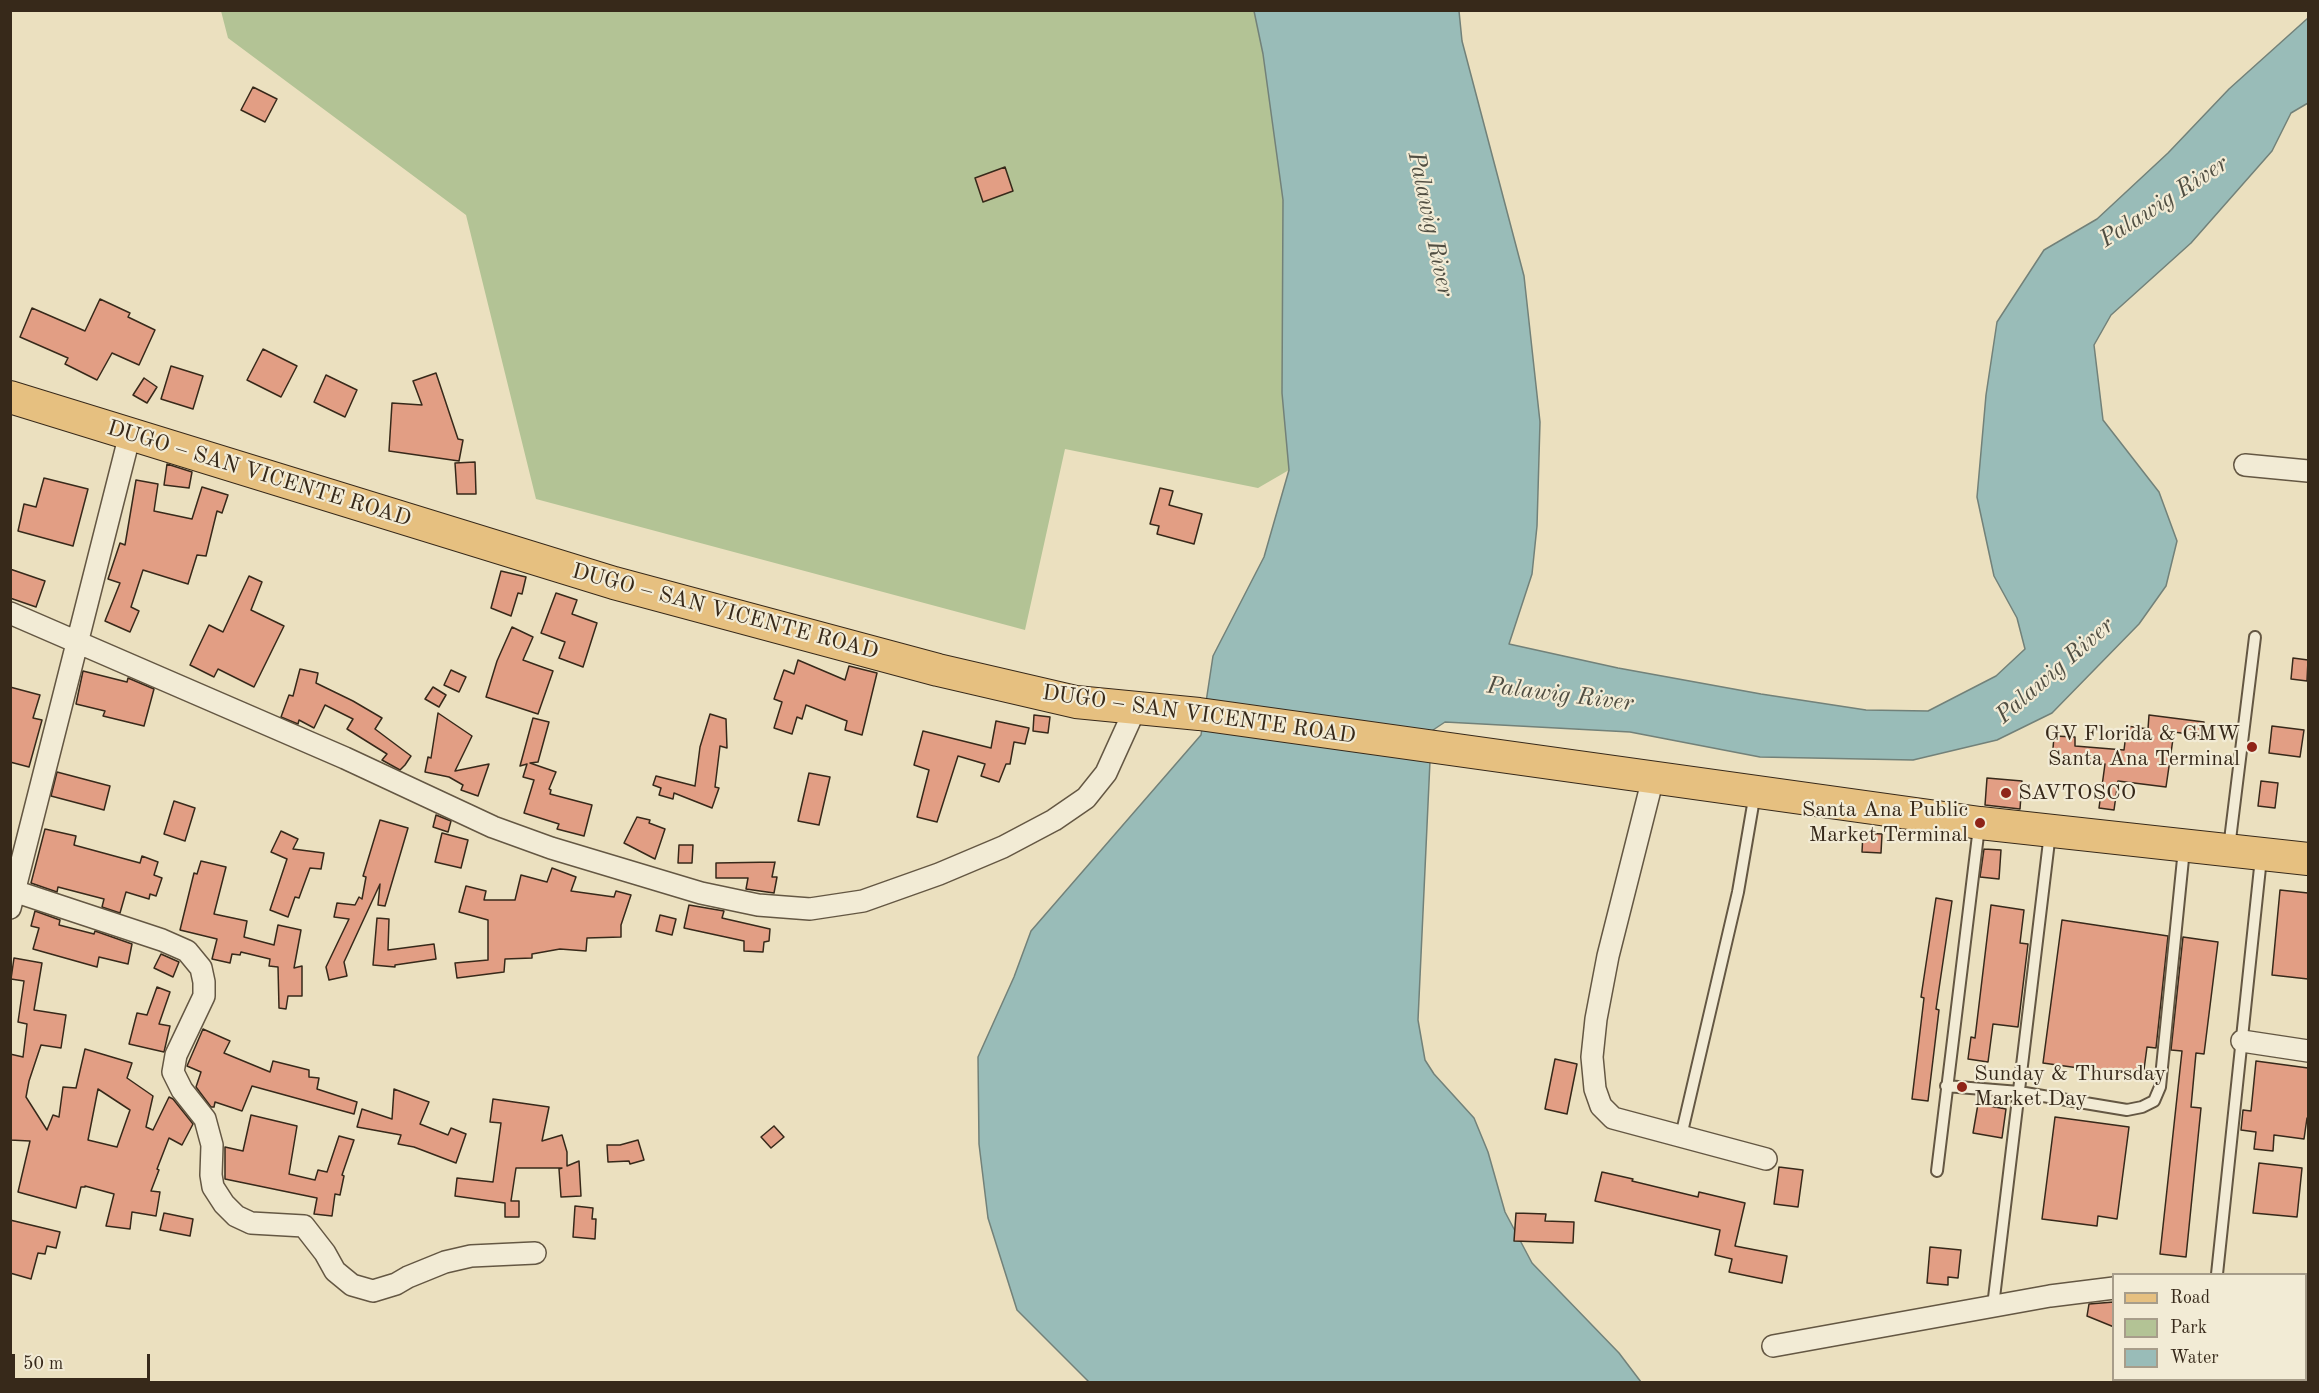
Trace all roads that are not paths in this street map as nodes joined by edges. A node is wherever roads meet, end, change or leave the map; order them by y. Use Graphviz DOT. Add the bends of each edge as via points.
graph roads {
  1 [pos="10,398"];
  2 [pos="130,434"];
  3 [pos="2245,465"];
  4 [pos="2308,471"];
  5 [pos="10,613"];
  6 [pos="2255,637"];
  7 [pos="77,641"];
  8 [pos="1136,708"];
  9 [pos="1653,778"];
  10 [pos="1755,792"];
  11 [pos="1980,823"];
  12 [pos="2051,830"];
  13 [pos="2184,846"];
  14 [pos="2229,851"];
  15 [pos="2262,855"];
  16 [pos="2308,860"];
  17 [pos="12,900"];
  18 [pos="2242,1041"];
  19 [pos="2308,1051"];
  20 [pos="1946,1086"];
  21 [pos="2019,1092"];
  22 [pos="1681,1136"];
  23 [pos="1766,1159"];
  24 [pos="1937,1171"];
  25 [pos="535,1253"];
  26 [pos="2217,1273"];
  27 [pos="2112,1288"];
  28 [pos="1993,1306"];
  29 [pos="1773,1346"];
  1 -- 2 [label="main road, DUGO – SAN VICENTE ROAD"];
  2 -- 7 [label="street"];
  2 -- 8 [label="main road, DUGO – SAN VICENTE ROAD" via="637,589 938,670 1076,702"];
  3 -- 4 [label="street"];
  5 -- 7 [label="street"];
  6 -- 14 [label="lane"];
  7 -- 8 [label="street" via="493,827 701,893 758,905 810,909 863,901 939,874 1054,820 1086,798 1106,773"];
  7 -- 17 [label="street"];
  8 -- 9 [label="main road, DUGO – SAN VICENTE ROAD"];
  9 -- 10 [label="main road, DUGO – SAN VICENTE ROAD"];
  9 -- 22 [label="street" via="1608,956 1592,1058 1595,1089 1601,1106 1613,1118"];
  10 -- 11 [label="main road, DUGO – SAN VICENTE ROAD"];
  10 -- 22 [label="lane" via="1738,892"];
  11 -- 12 [label="main road, DUGO – SAN VICENTE ROAD"];
  11 -- 20 [label="lane"];
  12 -- 13 [label="main road, DUGO – SAN VICENTE ROAD"];
  12 -- 21 [label="lane"];
  13 -- 14 [label="main road, DUGO – SAN VICENTE ROAD"];
  13 -- 21 [label="lane" via="2160,1087 2154,1101 2127,1110"];
  14 -- 15 [label="main road, DUGO – SAN VICENTE ROAD"];
  15 -- 16 [label="main road, DUGO – SAN VICENTE ROAD"];
  15 -- 18 [label="lane"];
  17 -- 25 [label="street" via="162,940 187,951 201,968 204,996 176,1055 173,1072 205,1119 212,1144 213,1187 236,1216 251,1223 304,1226 335,1271 352,1285 373,1291 445,1262 471,1256"];
  18 -- 19 [label="street"];
  18 -- 26 [label="lane"];
  20 -- 21 [label="lane"];
  20 -- 24 [label="lane"];
  21 -- 28 [label="lane"];
  22 -- 23 [label="street"];
  27 -- 28 [label="street"];
  28 -- 29 [label="street"];
}
